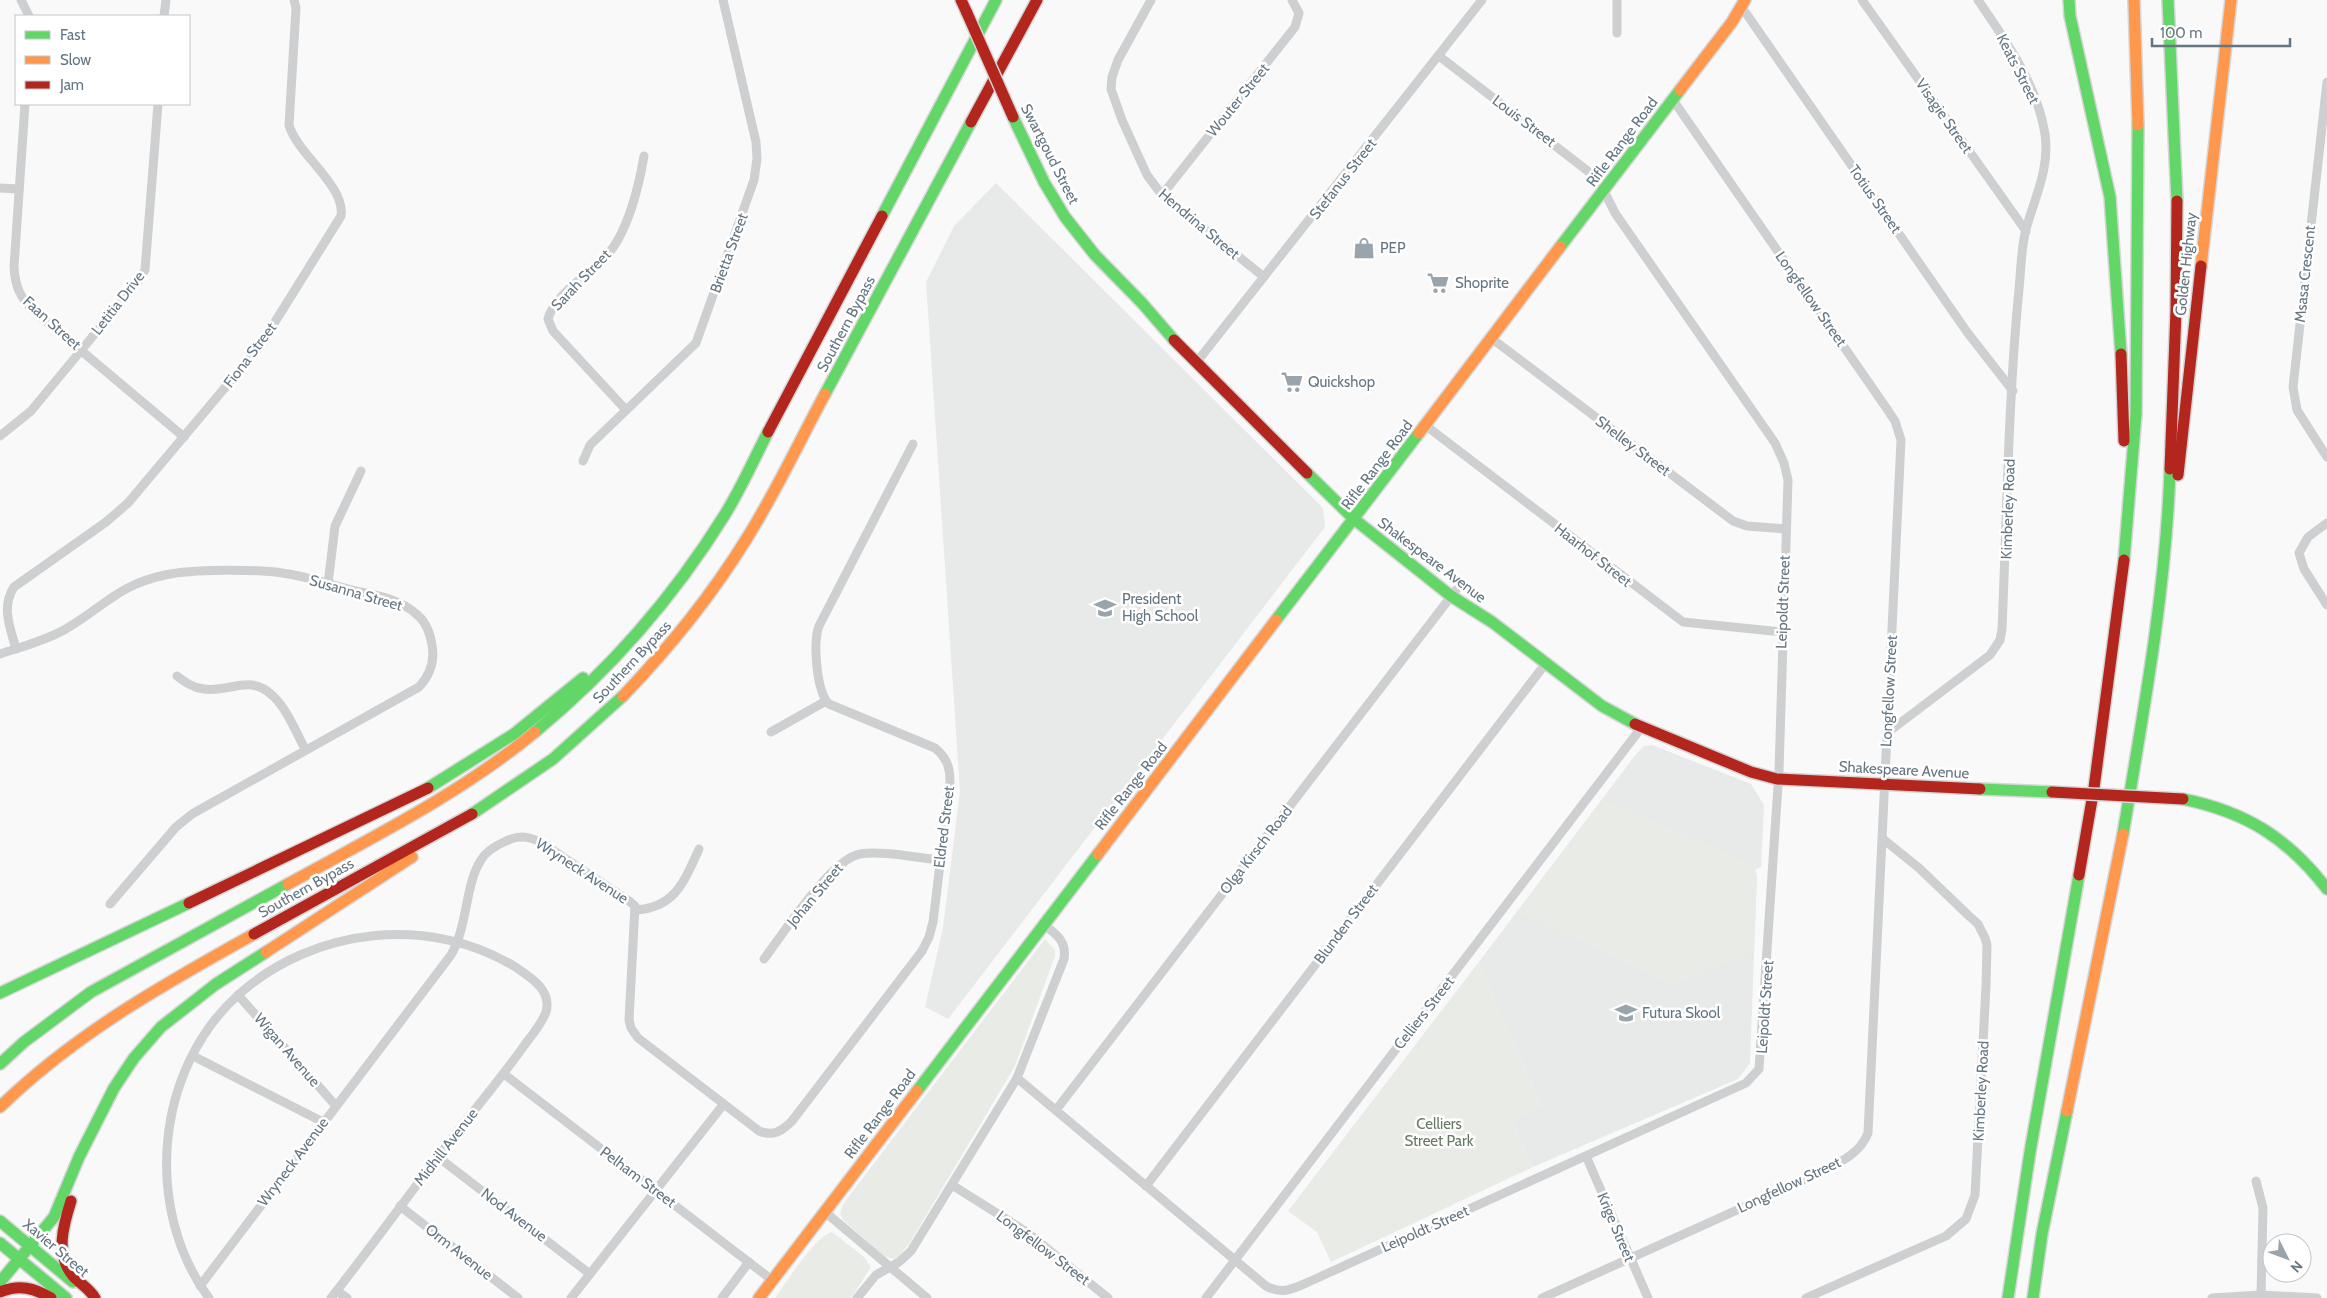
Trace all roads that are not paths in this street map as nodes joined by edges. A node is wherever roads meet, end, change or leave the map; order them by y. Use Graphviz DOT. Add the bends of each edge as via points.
graph roads {
  1 [pos="21,0"];
  2 [pos="166,0"];
  3 [pos="294,0"];
  4 [pos="723,0"];
  5 [pos="961,0"];
  6 [pos="996,0"];
  7 [pos="1037,0"];
  8 [pos="1151,0"];
  9 [pos="1292,0"];
  10 [pos="1482,0"];
  11 [pos="1617,0"];
  12 [pos="1754,0"];
  13 [pos="1862,0"];
  14 [pos="1978,0"];
  15 [pos="2069,0"];
  16 [pos="2134,0"];
  17 [pos="2168,0"];
  18 [pos="2231,0"];
  19 [pos="1744,6"];
  20 [pos="28,15"];
  21 [pos="164,15"];
  22 [pos="1617,33"];
  23 [pos="1439,56"];
  24 [pos="2327,82"];
  25 [pos="1673,100"];
  26 [pos="25,105"];
  27 [pos="158,105"];
  28 [pos="644,156"];
  29 [pos="0,188"];
  30 [pos="19,189"];
  31 [pos="1605,190"];
  32 [pos="1162,195"];
  33 [pos="2026,231"];
  34 [pos="1264,277"];
  35 [pos="1491,338"];
  36 [pos="81,350"];
  37 [pos="1198,360"];
  38 [pos="2013,391"];
  39 [pos="626,410"];
  40 [pos="1425,425"];
  41 [pos="0,436"];
  42 [pos="184,437"];
  43 [pos="913,444"];
  44 [pos="2327,457"];
  45 [pos="583,461"];
  46 [pos="361,471"];
  47 [pos="1357,516"];
  48 [pos="2127,518"];
  49 [pos="2327,523"];
  50 [pos="1786,530"];
  51 [pos="2168,530"];
  52 [pos="328,584"];
  53 [pos="1454,593"];
  54 [pos="2327,605"];
  55 [pos="644,628"];
  56 [pos="1782,632"];
  57 [pos="16,649"];
  58 [pos="0,654"];
  59 [pos="1546,663"];
  60 [pos="177,676"];
  61 [pos="826,700"];
  62 [pos="1641,728"];
  63 [pos="771,732"];
  64 [pos="1887,733"];
  65 [pos="305,749"];
  66 [pos="1777,779"];
  67 [pos="1883,783"];
  68 [pos="462,820"];
  69 [pos="1883,839"];
  70 [pos="699,849"];
  71 [pos="940,860"];
  72 [pos="2327,889"];
  73 [pos="110,904"];
  74 [pos="636,910"];
  75 [pos="1044,924"];
  76 [pos="459,941"];
  77 [pos="764,959"];
  78 [pos="0,994"];
  79 [pos="238,995"];
  80 [pos="193,1056"];
  81 [pos="0,1064"];
  82 [pos="504,1074"];
  83 [pos="1017,1078"];
  84 [pos="723,1104"];
  85 [pos="336,1106"];
  86 [pos="0,1107"];
  87 [pos="1056,1110"];
  88 [pos="323,1122"];
  89 [pos="772,1134"];
  90 [pos="91,1135"];
  91 [pos="1586,1156"];
  92 [pos="438,1157"];
  93 [pos="2256,1181"];
  94 [pos="952,1185"];
  95 [pos="1146,1186"];
  96 [pos="656,1191"];
  97 [pos="400,1206"];
  98 [pos="825,1212"];
  99 [pos="0,1221"];
  100 [pos="0,1243"];
  101 [pos="30,1246"];
  102 [pos="1629,1258"];
  103 [pos="19,1259"];
  104 [pos="1234,1259"];
  105 [pos="749,1262"];
  106 [pos="890,1267"];
  107 [pos="590,1274"];
  108 [pos="772,1280"];
  109 [pos="0,1282"];
  110 [pos="200,1286"];
  111 [pos="0,1292"];
  112 [pos="334,1294"];
  113 [pos="1818,1295"];
  114 [pos="2260,1295"];
  115 [pos="50,1298"];
  116 [pos="66,1298"];
  117 [pos="94,1298"];
  118 [pos="209,1298"];
  119 [pos="346,1298"];
  120 [pos="518,1298"];
  121 [pos="571,1298"];
  122 [pos="722,1298"];
  123 [pos="759,1298"];
  124 [pos="857,1298"];
  125 [pos="927,1298"];
  126 [pos="1108,1298"];
  127 [pos="1206,1298"];
  128 [pos="1542,1298"];
  129 [pos="1648,1298"];
  130 [pos="1806,1298"];
  131 [pos="2008,1298"];
  132 [pos="2032,1298"];
  133 [pos="2212,1298"];
  134 [pos="2317,1298"];
  1 -- 20 [label="street"];
  2 -- 21 [label="street"];
  3 -- 42 [label="street, Fiona Street" via="289,125 294,138 339,198 341,216 260,346"];
  4 -- 39 [label="street, Brietta Street" via="754,130 756,172 696,343"];
  5 -- 37 [label="main road, Swartgoud Street, bridge" via="1044,182 1065,217 1151,316"];
  6 -- 55 [label="main road, Southern Bypass" via="725,514 697,560"];
  7 -- 68 [label="main road, Southern Bypass" via="748,537 722,577 662,656 593,725 518,785"];
  8 -- 32 [label="street, Hendrina Street" via="1118,60 1111,85 1140,162"];
  9 -- 32 [label="street, Wouter Street" via="1299,13 1296,27"];
  10 -- 23 [label="street, Stefanus Street"];
  11 -- 22 [label="street"];
  12 -- 19 [label="main road, Rifle Range Road"];
  13 -- 33 [label="street, Visagie Street"];
  14 -- 33 [label="street, Keats Street" via="2030,85 2045,133 2046,162 2042,183"];
  15 -- 48 [label="main road" via="2110,197 2120,325"];
  16 -- 48 [label="main road" via="2138,87 2138,306 2136,415"];
  17 -- 51 [label="main road" via="2177,199"];
  18 -- 51 [label="main road, Golden Highway" via="2182,456"];
  19 -- 25 [label="main road, Rifle Range Road"];
  19 -- 38 [label="street, Totius Street" via="1961,324"];
  23 -- 31 [label="street, Louis Street" via="1598,179"];
  23 -- 34 [label="street, Stefanus Street"];
  24 -- 44 [label="street, Msasa Crescent" via="2292,387 2296,410"];
  25 -- 31 [label="main road, Rifle Range Road"];
  25 -- 64 [label="street, Longfellow Street" via="1899,430 1899,503"];
  26 -- 30 [label="street, Faan Street"];
  27 -- 36 [label="street, Letitia Drive" via="144,270"];
  28 -- 39 [label="street, Sarah Street" via="635,194 614,245 600,263 558,300 548,319 552,331"];
  29 -- 30 [label="street"];
  30 -- 36 [label="street, Faan Street" via="14,267 16,288 27,304"];
  31 -- 35 [label="main road, Rifle Range Road"];
  31 -- 50 [label="street, Leipoldt Street" via="1615,213 1779,450 1788,480"];
  32 -- 34 [label="street, Hendrina Street"];
  33 -- 38 [label="street, Kimberley Road"];
  34 -- 37 [label="street, Stefanus Street"];
  35 -- 40 [label="main road, Rifle Range Road"];
  35 -- 50 [label="street, Shelley Street" via="1733,521 1747,526"];
  36 -- 41 [label="street, Letitia Drive" via="30,411"];
  36 -- 42 [label="street, Faan Street"];
  37 -- 47 [label="main road, Swartgoud Street"];
  38 -- 64 [label="street, Kimberley Road" via="2000,640 1981,662"];
  39 -- 45 [label="street, Brietta Street" via="590,445"];
  40 -- 47 [label="main road, Rifle Range Road"];
  40 -- 56 [label="street, Haarhof Street" via="1683,622"];
  42 -- 57 [label="street, Fiona Street" via="117,513 14,587 6,609"];
  43 -- 61 [label="street" via="817,632 815,647"];
  46 -- 52 [label="street" via="335,526"];
  47 -- 53 [label="main road, Shakespeare Avenue"];
  47 -- 75 [label="main road, Rifle Range Road"];
  48 -- 131 [label="main road" via="2086,839 2017,1224"];
  49 -- 54 [label="street" via="2308,537 2299,553 2304,570"];
  50 -- 56 [label="street, Leipoldt Street"];
  51 -- 132 [label="main road" via="2142,721 2120,850 2042,1234"];
  52 -- 57 [label="street, Susanna Street" via="271,572 168,574 126,587 64,630"];
  52 -- 65 [label="street, Susanna Street" via="378,596 410,609 426,626 433,656 428,676 413,692"];
  53 -- 59 [label="main road, Shakespeare Avenue" via="1480,616"];
  53 -- 87 [label="street, Olga Kirsch Road"];
  55 -- 78 [label="main road" via="514,734 433,786"];
  55 -- 81 [label="main road, Southern Bypass" via="560,714 489,768 436,802 91,992"];
  56 -- 66 [label="street, Leipoldt Street"];
  57 -- 58 [label="street, Susanna Street"];
  59 -- 62 [label="main road, Shakespeare Avenue" via="1616,716"];
  59 -- 95 [label="street, Blunden Street"];
  60 -- 65 [label="street" via="205,690 239,684 262,688 277,700"];
  61 -- 63 [label="street"];
  61 -- 71 [label="street, Eldred Street" via="844,711 935,748 946,758 950,782"];
  62 -- 66 [label="main road, Shakespeare Avenue" via="1751,772"];
  62 -- 104 [label="street, Celliers Street"];
  64 -- 67 [label="street, Longfellow Street"];
  65 -- 73 [label="street, Susanna Street" via="186,818"];
  66 -- 67 [label="main road, Shakespeare Avenue"];
  66 -- 91 [label="street, Leipoldt Street" via="1759,1069 1746,1084"];
  67 -- 69 [label="street, Longfellow Street"];
  67 -- 72 [label="main road, Shakespeare Avenue, bridge" via="2183,799 2224,808 2261,826 2299,855"];
  68 -- 86 [label="main road, Southern Bypass" via="99,1023 36,1072"];
  68 -- 90 [label="main road" via="398,867 178,1012 125,1071"];
  69 -- 102 [label="street, Longfellow Street" via="1870,1114 1865,1140 1852,1155 1820,1173"];
  69 -- 113 [label="street, Kimberley Road" via="1978,924 1986,938 1975,1195 1966,1219 1946,1236"];
  70 -- 74 [label="street" via="681,884 664,904"];
  71 -- 77 [label="street, Johan Street" via="866,853 848,858 830,873"];
  71 -- 89 [label="street, Eldred Street" via="933,922 922,951 792,1120 780,1132"];
  74 -- 76 [label="street, Wryneck Avenue" via="630,901 542,843 521,836 497,846 480,861"];
  74 -- 84 [label="street, Wryneck Avenue" via="631,1028 644,1044"];
  75 -- 83 [label="street" via="1062,939 1064,958"];
  75 -- 98 [label="main road, Rifle Range Road"];
  76 -- 79 [label="street" via="417,934 387,934 344,941 294,959"];
  76 -- 82 [label="street, Midhill Avenue" via="508,963 545,992 546,1014"];
  76 -- 85 [label="street, Wryneck Avenue"];
  79 -- 80 [label="street" via="210,1027"];
  79 -- 85 [label="street, Wigan Avenue"];
  80 -- 88 [label="street, Wigan Avenue"];
  80 -- 110 [label="street" via="173,1108 167,1181 180,1244"];
  82 -- 92 [label="street, Midhill Avenue"];
  82 -- 96 [label="street, Pelham Street"];
  83 -- 87 [label="street, Leipoldt Street"];
  83 -- 94 [label="street"];
  84 -- 89 [label="street, Wryneck Avenue" via="759,1131"];
  84 -- 96 [label="street"];
  85 -- 88 [label="street, Wryneck Avenue"];
  87 -- 95 [label="street, Leipoldt Street"];
  88 -- 110 [label="street, Wryneck Avenue"];
  90 -- 101 [label="main road" via="54,1217"];
  90 -- 117 [label="main road" via="61,1240 64,1259 70,1270"];
  91 -- 102 [label="street, Krige Street"];
  91 -- 104 [label="street, Leipoldt Street" via="1294,1288 1273,1290"];
  92 -- 97 [label="street, Midhill Avenue"];
  92 -- 107 [label="street, Nod Avenue"];
  93 -- 114 [label="street" via="2263,1208"];
  94 -- 106 [label="street" via="907,1256"];
  94 -- 126 [label="street, Longfellow Street" via="1028,1233"];
  95 -- 104 [label="street, Leipoldt Street"];
  96 -- 105 [label="street, Pelham Street"];
  96 -- 107 [label="street"];
  97 -- 112 [label="street, Midhill Avenue"];
  97 -- 120 [label="street, Orm Avenue"];
  98 -- 106 [label="street"];
  98 -- 108 [label="main road, Rifle Range Road"];
  99 -- 101 [label="main road, Xavier Street"];
  100 -- 103 [label="main road"];
  101 -- 103 [label="main road"];
  101 -- 117 [label="main road, Xavier Street"];
  102 -- 128 [label="street, Longfellow Street"];
  102 -- 129 [label="street, Krige Street"];
  103 -- 109 [label="main road"];
  103 -- 116 [label="main road"];
  104 -- 127 [label="street, Celliers Street"];
  105 -- 108 [label="street, Pelham Street"];
  105 -- 122 [label="street"];
  106 -- 124 [label="street" via="876,1275"];
  106 -- 125 [label="street"];
  107 -- 121 [label="street"];
  108 -- 123 [label="main road, Rifle Range Road"];
  110 -- 118 [label="street"];
  111 -- 115 [label="main road" via="26,1287"];
  112 -- 119 [label="street"];
  113 -- 130 [label="street, Kimberley Road"];
  114 -- 133 [label="street"];
  114 -- 134 [label="street"];
}
